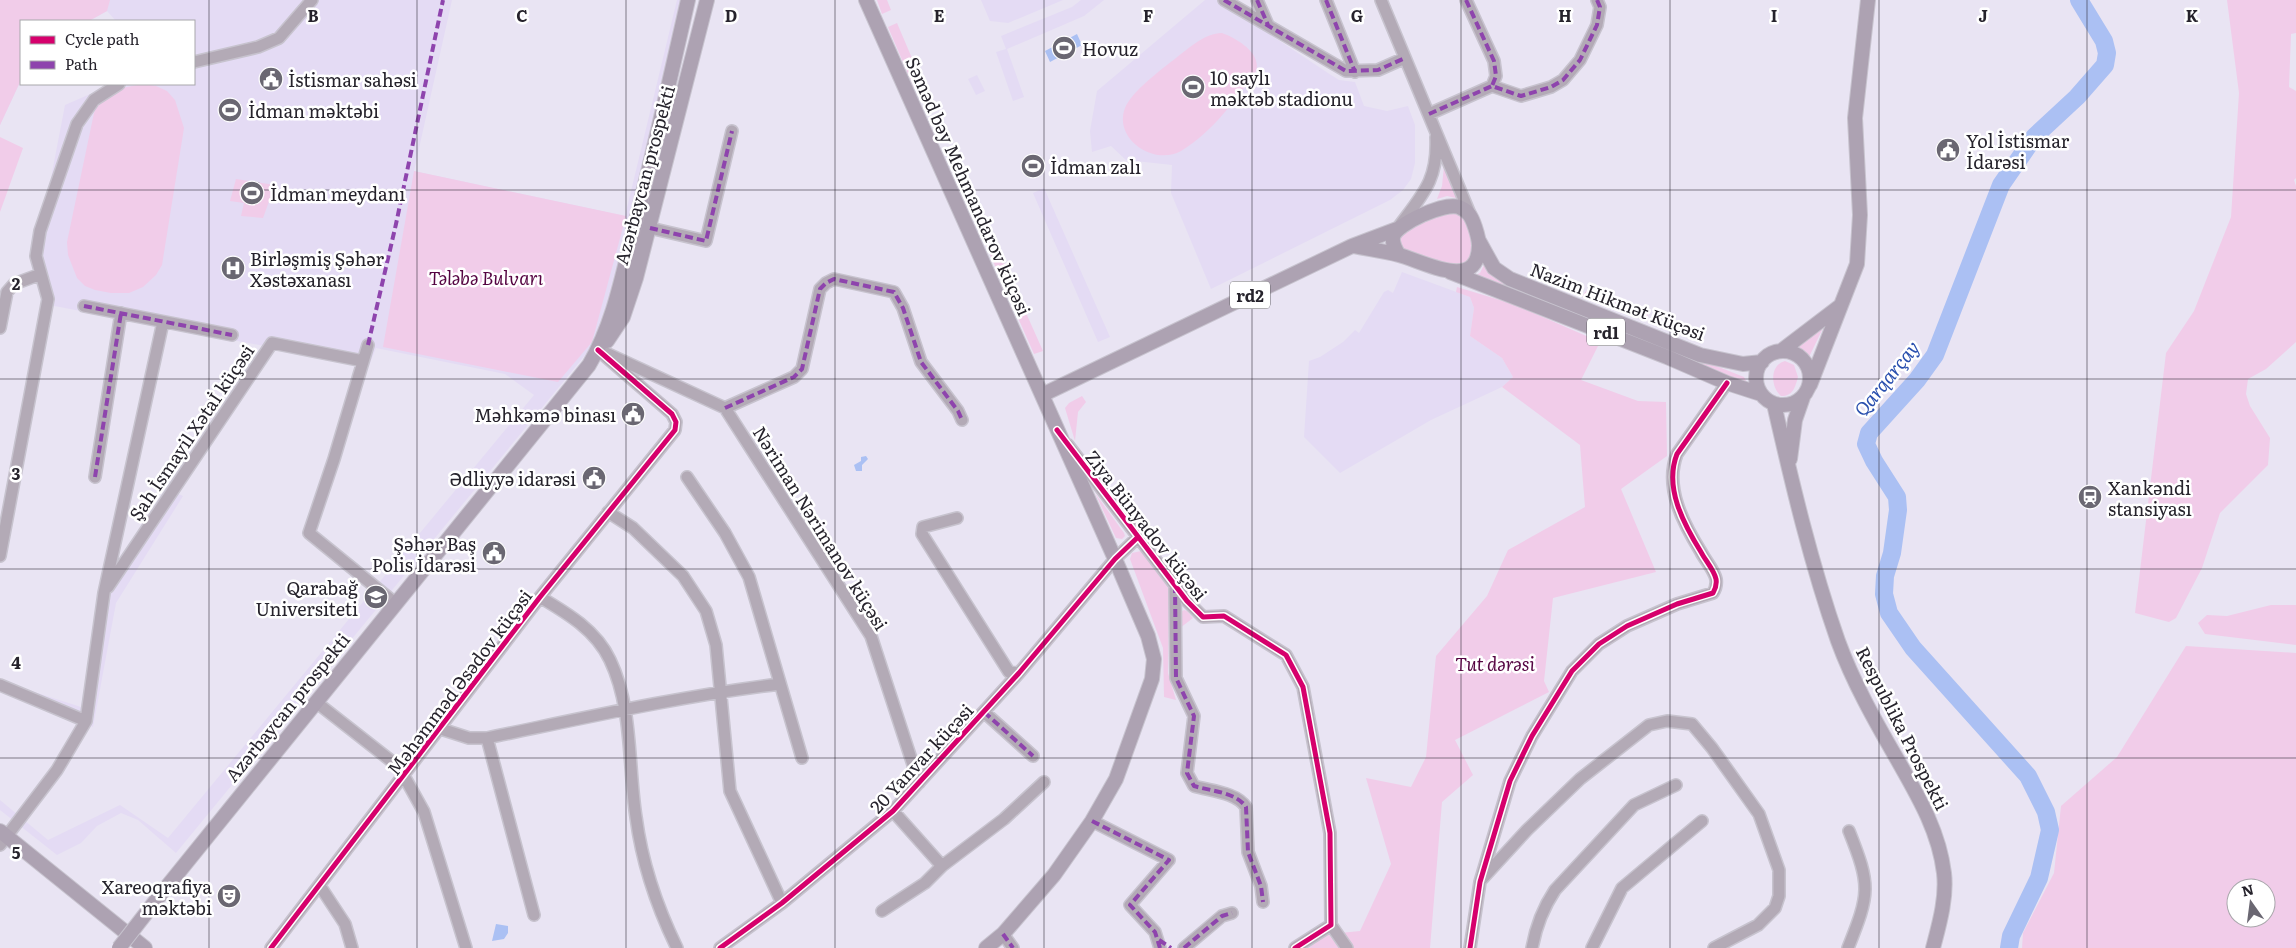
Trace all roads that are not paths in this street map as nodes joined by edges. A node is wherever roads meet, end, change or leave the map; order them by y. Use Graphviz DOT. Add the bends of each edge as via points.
graph roads {
  1 [pos="312,0"];
  2 [pos="688,0"];
  3 [pos="707,0"];
  4 [pos="866,0"];
  5 [pos="1224,0"];
  6 [pos="1257,0"];
  7 [pos="1326,0"];
  8 [pos="1381,0"];
  9 [pos="1466,0"];
  10 [pos="1598,0"];
  11 [pos="1868,0"];
  12 [pos="1268,25"];
  13 [pos="1405,58"];
  14 [pos="195,62"];
  15 [pos="1355,72"];
  16 [pos="117,85"];
  17 [pos="1492,86"];
  18 [pos="1429,114"];
  19 [pos="1435,130"];
  20 [pos="732,131"];
  21 [pos="648,176"];
  22 [pos="663,180"];
  23 [pos="1470,214"];
  24 [pos="650,228"];
  25 [pos="1397,229"];
  26 [pos="1479,240"];
  27 [pos="1352,246"];
  28 [pos="1399,255"];
  29 [pos="1450,272"];
  30 [pos="41,274"];
  31 [pos="84,306"];
  32 [pos="1841,306"];
  33 [pos="121,314"];
  34 [pos="163,322"];
  35 [pos="0,328"];
  36 [pos="232,335"];
  37 [pos="368,345"];
  38 [pos="598,350"];
  39 [pos="1781,351"];
  40 [pos="363,361"];
  41 [pos="1762,362"];
  42 [pos="1726,383"];
  43 [pos="1806,391"];
  44 [pos="1043,394"];
  45 [pos="1761,394"];
  46 [pos="1774,404"];
  47 [pos="725,408"];
  48 [pos="962,420"];
  49 [pos="1059,434"];
  50 [pos="1789,470"];
  51 [pos="95,477"];
  52 [pos="687,478"];
  53 [pos="608,512"];
  54 [pos="957,518"];
  55 [pos="1138,537"];
  56 [pos="0,556"];
  57 [pos="1115,559"];
  58 [pos="1175,585"];
  59 [pos="104,593"];
  60 [pos="540,597"];
  61 [pos="395,603"];
  62 [pos="1020,673"];
  63 [pos="780,684"];
  64 [pos="0,685"];
  65 [pos="722,691"];
  66 [pos="316,702"];
  67 [pos="625,709"];
  68 [pos="984,712"];
  69 [pos="86,721"];
  70 [pos="441,729"];
  71 [pos="487,738"];
  72 [pos="1033,756"];
  73 [pos="802,758"];
  74 [pos="404,776"];
  75 [pos="1044,782"];
  76 [pos="920,783"];
  77 [pos="1676,785"];
  78 [pos="893,811"];
  79 [pos="1702,820"];
  80 [pos="1092,821"];
  81 [pos="1850,831"];
  82 [pos="2,838"];
  83 [pos="942,866"];
  84 [pos="1480,882"];
  85 [pos="320,886"];
  86 [pos="1263,902"];
  87 [pos="782,903"];
  88 [pos="882,911"];
  89 [pos="1232,912"];
  90 [pos="534,915"];
  91 [pos="1330,925"];
  92 [pos="1003,934"];
  93 [pos="1160,944"];
  94 [pos="119,948"];
  95 [pos="145,948"];
  96 [pos="271,948"];
  97 [pos="352,948"];
  98 [pos="466,948"];
  99 [pos="677,948"];
  100 [pos="720,948"];
  101 [pos="986,948"];
  102 [pos="1013,948"];
  103 [pos="1171,948"];
  104 [pos="1184,948"];
  105 [pos="1295,948"];
  106 [pos="1348,948"];
  107 [pos="1470,948"];
  108 [pos="1532,948"];
  109 [pos="1592,948"];
  110 [pos="1714,948"];
  111 [pos="1848,948"];
  112 [pos="1933,948"];
  1 -- 14 [label="street" via="279,38 258,47"];
  2 -- 21 [label="main road, Azərbaycan prospekti"];
  3 -- 22 [label="main road, Azərbaycan prospekti"];
  4 -- 44 [label="main road, Səməd bəy Mehmandarov küçəsi"];
  5 -- 12 [label="street"];
  6 -- 12 [label="street"];
  7 -- 15 [label="street"];
  8 -- 13 [label="street"];
  9 -- 17 [label="street" via="1494,61 1496,76"];
  10 -- 17 [label="street" via="1597,24 1580,60 1563,80 1521,96"];
  11 -- 32 [label="main road" via="1855,118 1859,244 1857,264"];
  12 -- 15 [label="street" via="1346,71"];
  13 -- 15 [label="street" via="1378,70"];
  13 -- 18 [label="street"];
  16 -- 30 [label="street" via="94,100 77,124 40,231 36,256"];
  17 -- 18 [label="street"];
  18 -- 19 [label="street"];
  19 -- 23 [label="street"];
  19 -- 25 [label="street" via="1436,165 1425,192"];
  20 -- 24 [label="street" via="706,241"];
  21 -- 22 [label="main road"];
  21 -- 38 [label="main road, Azərbaycan prospekti" via="613,312"];
  22 -- 24 [label="main road, Azərbaycan prospekti"];
  23 -- 25 [label="main road" via="1460,207 1446,207"];
  23 -- 26 [label="main road"];
  24 -- 38 [label="main road, Azərbaycan prospekti" via="622,317"];
  25 -- 27 [label="main road"];
  25 -- 28 [label="main road" via="1393,246"];
  26 -- 29 [label="main road" via="1479,254 1473,265"];
  26 -- 41 [label="main road, Nazim Hikmət Küçəsi / rd1" via="1494,268 1510,279 1700,354 1743,364"];
  27 -- 28 [label="main road"];
  27 -- 44 [label="main road, rd2"];
  28 -- 29 [label="main road"];
  29 -- 42 [label="main road, Nazim Hikmət Küçəsi / rd1" via="1659,353"];
  30 -- 35 [label="street" via="14,284 7,292"];
  30 -- 56 [label="street" via="48,299"];
  31 -- 33 [label="street"];
  32 -- 39 [label="main road"];
  32 -- 43 [label="main road"];
  33 -- 34 [label="street"];
  33 -- 51 [label="street"];
  34 -- 36 [label="street"];
  34 -- 59 [label="street, Şah İsmayil Xətaİ küçəsi"];
  37 -- 40 [label="street"];
  38 -- 47 [label="street"];
  38 -- 53 [label="street, Məhəmməd Əsədov küçəsi" via="672,414 676,422 675,430"];
  38 -- 61 [label="main road, Azərbaycan prospekti"];
  39 -- 41 [label="main road" via="1767,356"];
  39 -- 43 [label="main road" via="1790,352 1804,361 1810,376"];
  40 -- 59 [label="street, Şah İsmayil Xətaİ küçəsi" via="272,343"];
  40 -- 61 [label="street" via="309,533"];
  41 -- 45 [label="main road" via="1756,378"];
  42 -- 45 [label="main road, Nazim Hikmət Küçəsi / rd1"];
  42 -- 84 [label="street" via="1677,454 1672,467 1673,484 1686,529 1716,577 1717,587 1713,593 1677,604 1628,626 1599,644 1572,672 1532,736 1510,781"];
  43 -- 46 [label="main road" via="1790,404"];
  43 -- 50 [label="main road" via="1795,420"];
  44 -- 49 [label="main road, Səməd bəy Mehmandarov küçəsi"];
  45 -- 46 [label="main road"];
  46 -- 50 [label="main road, Respublika Prospekti"];
  47 -- 48 [label="street" via="794,377 802,369 820,289 834,279 894,292 922,362"];
  47 -- 76 [label="street, Nəriman Nərimanov küçəsi" via="871,636"];
  49 -- 55 [label="street, Ziya Bünyadov küçəsi"];
  49 -- 57 [label="main road, Səməd bəy Mehmandarov küçəsi"];
  50 -- 112 [label="main road, Respublika Prospekti" via="1838,641 1861,695 1927,812 1940,852 1943,896"];
  52 -- 63 [label="street" via="725,533 749,577"];
  53 -- 60 [label="street, Məhəmməd Əsədov küçəsi"];
  53 -- 65 [label="street" via="633,528 683,576 706,611 716,645"];
  54 -- 62 [label="street" via="922,527 922,534 1008,672"];
  55 -- 57 [label="street, 20 Yanvar küçəsi"];
  55 -- 58 [label="street, Ziya Bünyadov küçəsi"];
  57 -- 62 [label="street, 20 Yanvar küçəsi"];
  57 -- 80 [label="main road, Səməd bəy Mehmandarov küçəsi" via="1148,636 1154,659 1152,679 1116,779"];
  58 -- 86 [label="street, Ziya Bünyadov küçəsi" via="1176,678 1194,716 1187,774 1194,786 1236,798 1246,807 1248,852 1261,886"];
  58 -- 91 [label="street, Ziya Bünyadov küçəsi" via="1203,617 1224,616 1286,655 1303,687 1330,833"];
  59 -- 69 [label="street, Şah İsmayil Xətaİ küçəsi"];
  60 -- 67 [label="street" via="567,613 599,643 610,660"];
  60 -- 70 [label="street, Məhəmməd Əsədov küçəsi"];
  61 -- 66 [label="main road, Azərbaycan prospekti"];
  62 -- 68 [label="street, 20 Yanvar küçəsi"];
  63 -- 65 [label="street"];
  63 -- 73 [label="street"];
  64 -- 69 [label="street"];
  65 -- 67 [label="street"];
  65 -- 87 [label="street" via="730,791"];
  66 -- 74 [label="street" via="399,766"];
  66 -- 94 [label="main road, Azərbaycan prospekti, bridge"];
  67 -- 71 [label="street"];
  67 -- 99 [label="street" via="640,842 653,890"];
  68 -- 72 [label="street"];
  68 -- 76 [label="street, 20 Yanvar küçəsi"];
  69 -- 82 [label="street, Şah İsmayil Xətaİ küçəsi" via="57,770"];
  70 -- 71 [label="street" via="469,738"];
  70 -- 74 [label="street, Məhəmməd Əsədov küçəsi"];
  71 -- 90 [label="street"];
  74 -- 85 [label="street, Məhəmməd Əsədov küçəsi"];
  74 -- 98 [label="street, Məhəmməd Əsədov küçəsi" via="424,812"];
  75 -- 83 [label="street"];
  76 -- 78 [label="street, 20 Yanvar küçəsi"];
  77 -- 108 [label="street" via="1634,805 1555,890 1539,920"];
  78 -- 83 [label="street"];
  78 -- 87 [label="street, 20 Yanvar küçəsi"];
  79 -- 109 [label="street" via="1622,888"];
  80 -- 92 [label="main road" via="1054,875"];
  80 -- 93 [label="street" via="1169,860 1130,905 1155,932"];
  81 -- 111 [label="street" via="1862,865 1866,898"];
  82 -- 95 [label="main road"];
  83 -- 88 [label="street" via="925,883"];
  84 -- 107 [label="street"];
  84 -- 110 [label="street" via="1527,830 1580,779 1649,725 1667,721 1692,724 1759,814 1779,870 1775,908 1758,924"];
  85 -- 96 [label="street, Məhəmməd Əsədov küçəsi"];
  85 -- 97 [label="street" via="345,924"];
  87 -- 100 [label="street, 20 Yanvar küçəsi"];
  89 -- 104 [label="street" via="1222,916"];
  91 -- 105 [label="street"];
  91 -- 106 [label="street"];
  92 -- 101 [label="main road"];
  92 -- 102 [label="street"];
  93 -- 103 [label="street"];
}
